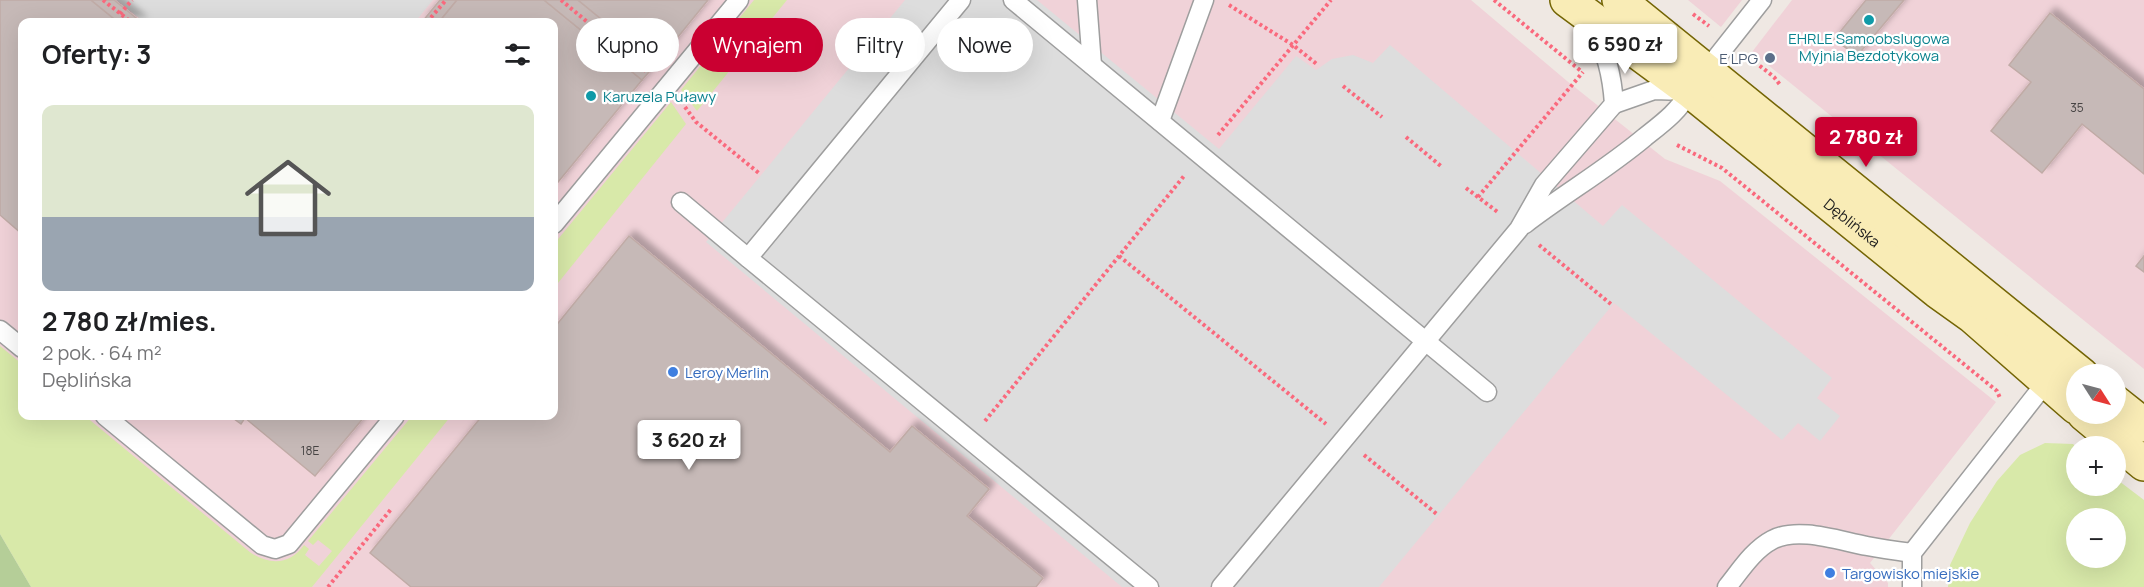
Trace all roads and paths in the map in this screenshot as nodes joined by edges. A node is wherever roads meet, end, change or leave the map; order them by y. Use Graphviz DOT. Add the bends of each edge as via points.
graph roads {
  1 [pos="103,0"];
  2 [pos="132,0"];
  3 [pos="446,0"];
  4 [pos="739,0"];
  5 [pos="961,0"];
  6 [pos="1013,0"];
  7 [pos="1087,0"];
  8 [pos="1204,0"];
  9 [pos="1331,0"];
  10 [pos="1494,0"];
  11 [pos="1619,0"];
  12 [pos="1762,0"];
  13 [pos="1225,2"];
  14 [pos="1578,9"];
  15 [pos="1687,9"];
  16 [pos="120,14"];
  17 [pos="125,18"];
  18 [pos="430,18"];
  19 [pos="1716,32"];
  20 [pos="1293,45"];
  21 [pos="1092,65"];
  22 [pos="1318,65"];
  23 [pos="1583,72"];
  24 [pos="1698,81"];
  25 [pos="1590,82"];
  26 [pos="1343,86"];
  27 [pos="1614,104"];
  28 [pos="1382,117"];
  29 [pos="1160,122"];
  30 [pos="1406,137"];
  31 [pos="1669,147"];
  32 [pos="1201,155"];
  33 [pos="1442,167"];
  34 [pos="1466,188"];
  35 [pos="1478,197"];
  36 [pos="681,202"];
  37 [pos="1504,217"];
  38 [pos="558,219"];
  39 [pos="1519,229"];
  40 [pos="1533,241"];
  41 [pos="1119,256"];
  42 [pos="748,258"];
  43 [pos="1612,305"];
  44 [pos="0,330"];
  45 [pos="1425,340"];
  46 [pos="18,345"];
  47 [pos="2064,372"];
  48 [pos="1487,392"];
  49 [pos="2000,399"];
  50 [pos="2126,411"];
  51 [pos="110,420"];
  52 [pos="392,420"];
  53 [pos="2096,424"];
  54 [pos="2144,425"];
  55 [pos="1344,439"];
  56 [pos="970,440"];
  57 [pos="2144,464"];
  58 [pos="393,508"];
  59 [pos="1438,515"];
  60 [pos="1912,553"];
  61 [pos="328,587"];
  62 [pos="1149,587"];
  63 [pos="1221,587"];
  64 [pos="1727,587"];
  65 [pos="1912,587"];
  1 -- 16 [label="path"];
  2 -- 16 [label="path"];
  3 -- 18 [label="path"];
  4 -- 38 [label="lane"];
  5 -- 42 [label="lane"];
  6 -- 21 [label="lane"];
  7 -- 21 [label="lane"];
  8 -- 29 [label="lane"];
  9 -- 20 [label="path"];
  10 -- 23 [label="path"];
  11 -- 24 [label="main road, Dęblińska"];
  12 -- 24 [label="lane"];
  13 -- 20 [label="path"];
  14 -- 24 [label="main road, Dęblińska"];
  14 -- 27 [label="lane" via="1606,54"];
  15 -- 19 [label="path"];
  16 -- 17 [label="path"];
  20 -- 22 [label="path"];
  20 -- 32 [label="path"];
  21 -- 29 [label="lane"];
  23 -- 25 [label="path"];
  23 -- 35 [label="path"];
  24 -- 27 [label="lane"];
  24 -- 39 [label="lane" via="1681,107 1611,165"];
  24 -- 47 [label="main road, Dęblińska" via="1937,291"];
  26 -- 28 [label="path"];
  27 -- 39 [label="lane" via="1544,184"];
  29 -- 32 [label="lane"];
  30 -- 33 [label="path"];
  31 -- 49 [label="path" via="1678,145 1722,168 1997,391"];
  32 -- 41 [label="path"];
  32 -- 45 [label="lane"];
  34 -- 35 [label="path"];
  35 -- 37 [label="path"];
  36 -- 42 [label="lane"];
  39 -- 45 [label="lane"];
  40 -- 43 [label="path"];
  41 -- 55 [label="path"];
  41 -- 56 [label="path"];
  42 -- 56 [label="lane"];
  44 -- 46 [label="lane"];
  45 -- 48 [label="lane"];
  45 -- 55 [label="lane"];
  47 -- 60 [label="lane"];
  50 -- 54 [label="main road"];
  51 -- 52 [label="lane" via="262,545 275,549 289,544"];
  53 -- 57 [label="main road"];
  55 -- 59 [label="path"];
  55 -- 63 [label="lane"];
  56 -- 62 [label="lane"];
  58 -- 61 [label="path"];
  60 -- 64 [label="lane" via="1827,537 1787,535 1771,541 1755,554"];
  60 -- 65 [label="lane"];
}
